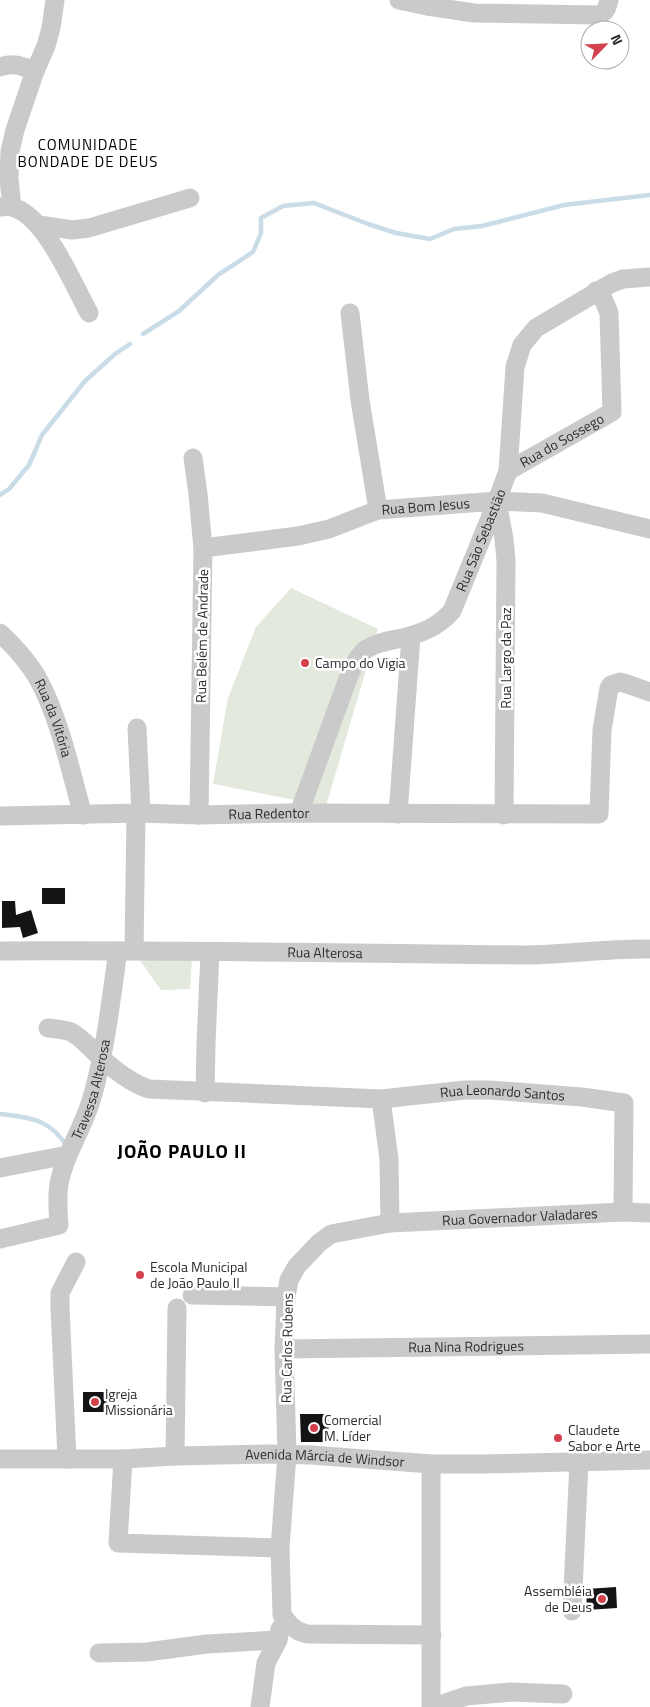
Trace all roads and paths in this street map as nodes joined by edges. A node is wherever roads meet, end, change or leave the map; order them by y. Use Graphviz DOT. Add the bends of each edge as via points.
graph roads {
  1 [pos="55,0"];
  2 [pos="399,0"];
  3 [pos="609,0"];
  4 [pos="0,65"];
  5 [pos="35,71"];
  6 [pos="190,198"];
  7 [pos="6,207"];
  8 [pos="39,225"];
  9 [pos="650,277"];
  10 [pos="596,291"];
  11 [pos="89,313"];
  12 [pos="350,314"];
  13 [pos="193,458"];
  14 [pos="508,471"];
  15 [pos="497,501"];
  16 [pos="378,510"];
  17 [pos="650,529"];
  18 [pos="203,548"];
  19 [pos="0,634"];
  20 [pos="411,636"];
  21 [pos="650,692"];
  22 [pos="137,728"];
  23 [pos="299,813"];
  24 [pos="138,814"];
  25 [pos="398,814"];
  26 [pos="82,815"];
  27 [pos="199,815"];
  28 [pos="504,815"];
  29 [pos="0,816"];
  30 [pos="126,950"];
  31 [pos="650,950"];
  32 [pos="0,951"];
  33 [pos="210,952"];
  34 [pos="48,1028"];
  35 [pos="102,1059"];
  36 [pos="205,1093"];
  37 [pos="381,1099"];
  38 [pos="68,1155"];
  39 [pos="0,1168"];
  40 [pos="624,1212"];
  41 [pos="650,1213"];
  42 [pos="390,1223"];
  43 [pos="0,1239"];
  44 [pos="76,1262"];
  45 [pos="192,1295"];
  46 [pos="286,1296"];
  47 [pos="177,1308"];
  48 [pos="650,1344"];
  49 [pos="284,1349"];
  50 [pos="287,1454"];
  51 [pos="175,1456"];
  52 [pos="0,1459"];
  53 [pos="67,1459"];
  54 [pos="123,1459"];
  55 [pos="650,1460"];
  56 [pos="579,1462"];
  57 [pos="432,1464"];
  58 [pos="280,1548"];
  59 [pos="572,1611"];
  60 [pos="282,1615"];
  61 [pos="432,1635"];
  62 [pos="278,1640"];
  63 [pos="99,1653"];
  64 [pos="563,1694"];
  65 [pos="260,1707"];
  66 [pos="432,1707"];
  1 -- 5 [label="street" via="46,46"];
  2 -- 3 [label="street" via="474,13 598,15 606,11"];
  4 -- 5 [label="street" via="16,64"];
  5 -- 7 [label="street" via="10,151"];
  6 -- 8 [label="street" via="89,228 72,230"];
  7 -- 8 [label="street" via="27,214"];
  8 -- 11 [label="street"];
  9 -- 10 [label="street, Rua São Sebastião" via="623,279"];
  10 -- 14 [label="street, Rua São Sebastião" via="536,328 522,345 515,367"];
  10 -- 14 [label="street, Rua do Sossego" via="609,313 612,412"];
  12 -- 16 [label="street"];
  13 -- 18 [label="street, Rua Belém de Andrade"];
  14 -- 15 [label="street, Rua São Sebastião"];
  15 -- 16 [label="street, Rua Bom Jesus"];
  15 -- 17 [label="street, Rua Bom Jesus" via="542,503"];
  15 -- 20 [label="street, Rua São Sebastião" via="452,611 434,628"];
  15 -- 28 [label="street, Rua Largo da Paz" via="506,569"];
  16 -- 18 [label="street, Rua Bom Jesus" via="298,536"];
  18 -- 27 [label="street, Rua Belém de Andrade"];
  19 -- 26 [label="street, Rua da Vitória" via="29,664 45,692 66,753"];
  20 -- 23 [label="street, Rua São Sebastião" via="375,644 358,658"];
  20 -- 25 [label="street"];
  21 -- 28 [label="street, Rua Redentor" via="620,682 609,688 602,730 599,814"];
  22 -- 24 [label="street, Travessa Alterosa"];
  23 -- 25 [label="street, Rua Redentor"];
  23 -- 27 [label="street, Rua Redentor"];
  24 -- 26 [label="street, Rua Redentor"];
  24 -- 27 [label="street, Rua Redentor"];
  24 -- 30 [label="street, Travessa Alterosa"];
  25 -- 28 [label="street, Rua Redentor"];
  26 -- 29 [label="street, Rua Redentor"];
  30 -- 32 [label="street, Rua Alterosa"];
  30 -- 33 [label="street, Rua Alterosa"];
  30 -- 35 [label="street, Travessa Alterosa" via="112,996"];
  31 -- 33 [label="street, Rua Alterosa" via="550,955"];
  33 -- 36 [label="street"];
  34 -- 35 [label="street, Rua Leonardo Santos" via="78,1036"];
  35 -- 36 [label="street, Rua Leonardo Santos" via="136,1085 161,1091"];
  35 -- 38 [label="street, Travessa Alterosa" via="87,1115"];
  36 -- 37 [label="street, Rua Leonardo Santos"];
  37 -- 40 [label="street, Rua Leonardo Santos" via="490,1090 624,1103"];
  37 -- 42 [label="street" via="389,1159"];
  38 -- 39 [label="street"];
  38 -- 43 [label="street, Travessa Alterosa" via="58,1191 59,1225"];
  40 -- 41 [label="street, Rua Governador Valadares"];
  40 -- 42 [label="street, Rua Governador Valadares"];
  42 -- 46 [label="street, Rua Carlos Rubens" via="331,1234 297,1266 289,1280"];
  44 -- 53 [label="street" via="60,1292"];
  45 -- 46 [label="street"];
  46 -- 49 [label="street, Rua Carlos Rubens"];
  47 -- 51 [label="street"];
  48 -- 49 [label="street, Rua Nina Rodrigues"];
  49 -- 50 [label="street, Rua Carlos Rubens"];
  50 -- 51 [label="street, Avenida Márcia de Windsor"];
  50 -- 57 [label="street, Avenida Márcia de Windsor"];
  50 -- 58 [label="street, Rua Carlos Rubens"];
  51 -- 54 [label="street, Avenida Márcia de Windsor"];
  52 -- 53 [label="street, Avenida Márcia de Windsor"];
  53 -- 54 [label="street, Avenida Márcia de Windsor"];
  54 -- 58 [label="street" via="118,1543"];
  55 -- 56 [label="street, Avenida Márcia de Windsor"];
  56 -- 57 [label="street, Avenida Márcia de Windsor"];
  56 -- 59 [label="street"];
  57 -- 61 [label="street"];
  58 -- 60 [label="street, Rua Carlos Rubens"];
  60 -- 61 [label="street" via="294,1628 307,1634"];
  60 -- 62 [label="street, Rua Carlos Rubens"];
  61 -- 66 [label="street"];
  62 -- 63 [label="street"];
  62 -- 65 [label="street, Rua Carlos Rubens" via="266,1664"];
  64 -- 66 [label="street" via="511,1692 466,1696"];
}
